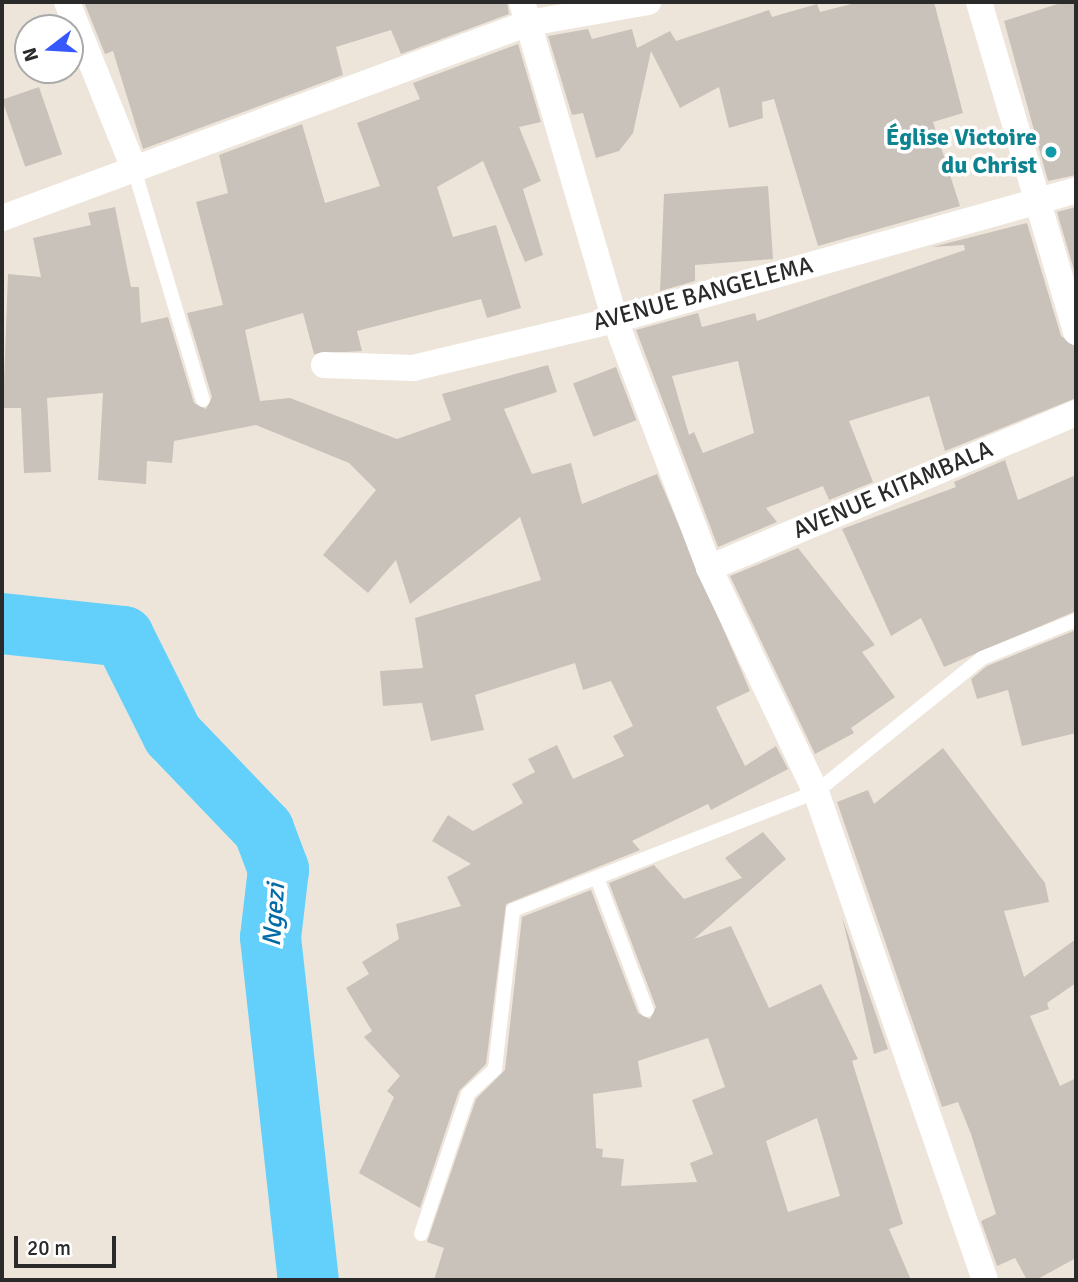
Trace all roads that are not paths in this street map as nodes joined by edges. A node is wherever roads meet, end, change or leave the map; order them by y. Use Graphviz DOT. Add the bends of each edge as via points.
graph roads {
  1 [pos="67,2"];
  2 [pos="648,2"];
  3 [pos="979,2"];
  4 [pos="525,12"];
  5 [pos="134,169"];
  6 [pos="1076,190"];
  7 [pos="1037,202"];
  8 [pos="2,218"];
  9 [pos="615,320"];
  10 [pos="1076,332"];
  11 [pos="324,365"];
  12 [pos="203,400"];
  13 [pos="1076,413"];
  14 [pos="709,568"];
  15 [pos="1076,620"];
  16 [pos="816,792"];
  17 [pos="597,877"];
  18 [pos="647,1010"];
  19 [pos="421,1234"];
  20 [pos="985,1280"];
  1 -- 5 [label="street"];
  2 -- 4 [label="street"];
  3 -- 7 [label="street"];
  4 -- 5 [label="street"];
  4 -- 9 [label="street"];
  5 -- 8 [label="street"];
  5 -- 12 [label="lane"];
  6 -- 7 [label="street, AVENUE BANGELEMA"];
  7 -- 9 [label="street, AVENUE BANGELEMA"];
  7 -- 10 [label="street"];
  9 -- 11 [label="street, AVENUE BANGELEMA" via="413,368"];
  9 -- 14 [label="street"];
  13 -- 14 [label="street, AVENUE KITAMBALA"];
  14 -- 16 [label="street"];
  15 -- 16 [label="lane" via="982,658"];
  16 -- 17 [label="lane"];
  16 -- 20 [label="street"];
  17 -- 18 [label="lane"];
  17 -- 19 [label="lane" via="513,910 495,1069 468,1094"];
}
